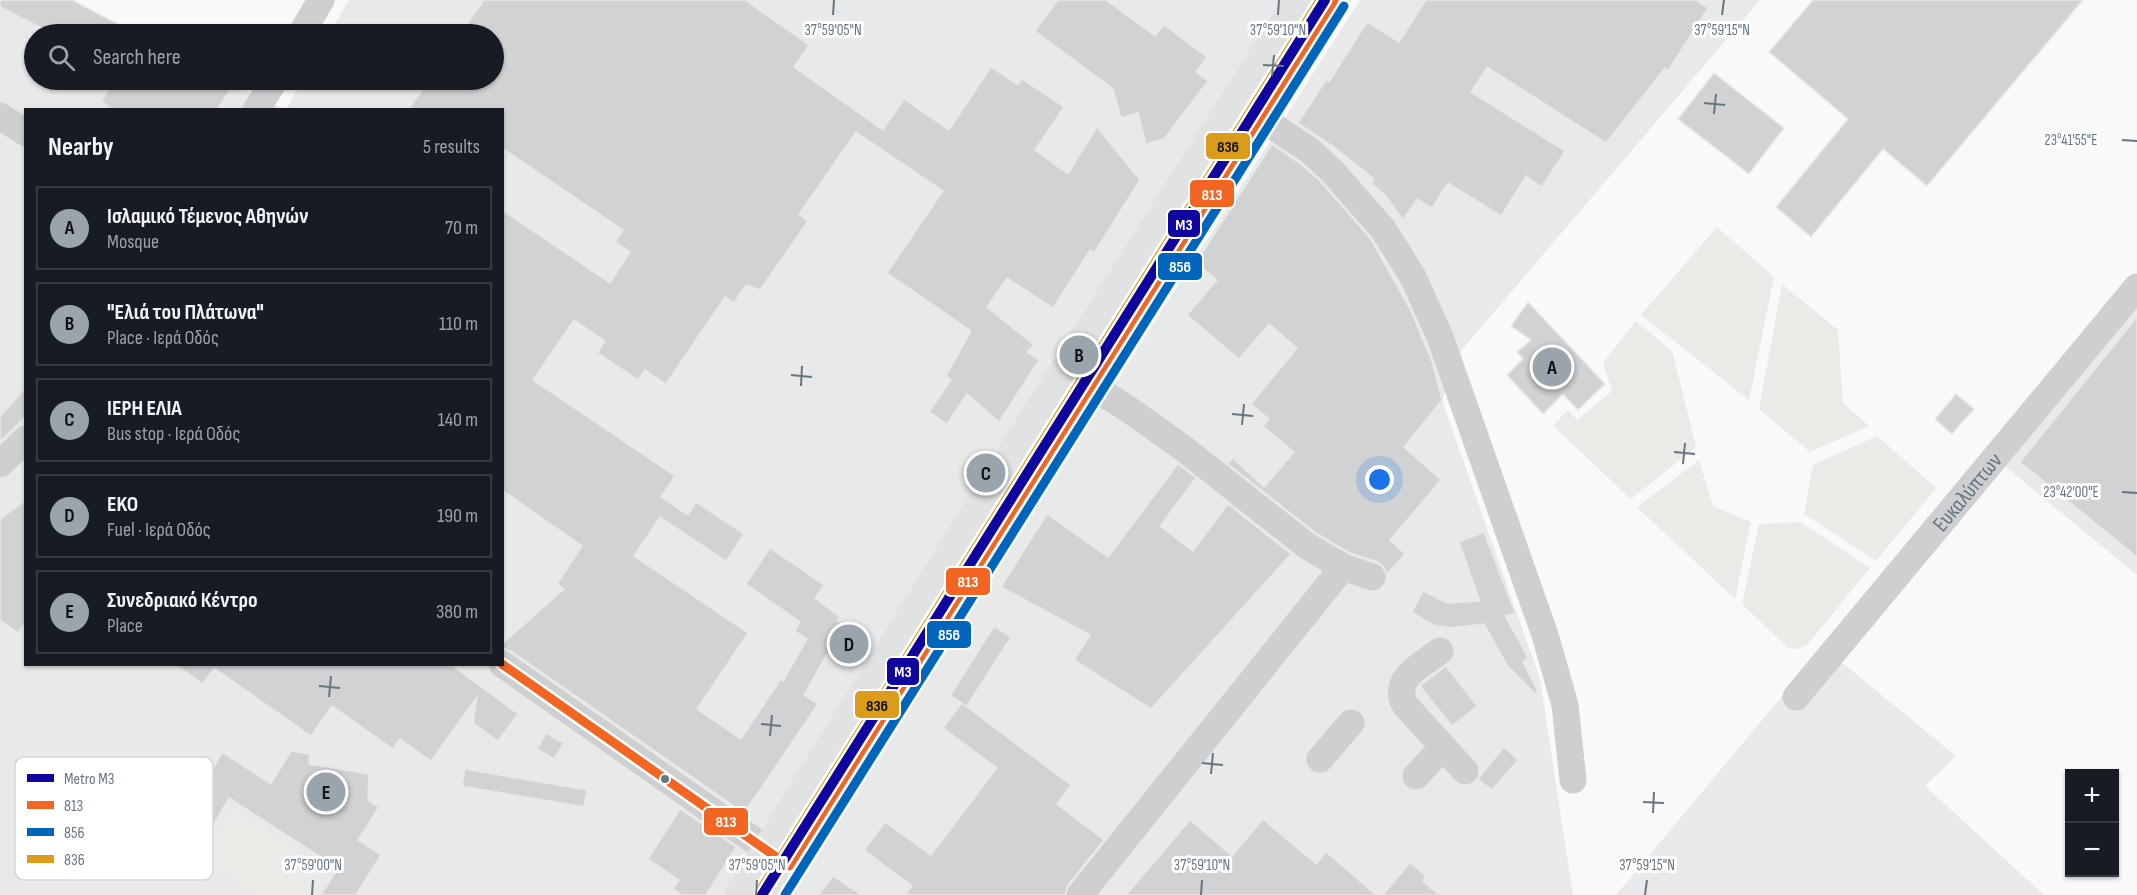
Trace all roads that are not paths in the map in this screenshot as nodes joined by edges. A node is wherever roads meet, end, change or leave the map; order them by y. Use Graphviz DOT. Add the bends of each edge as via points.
graph roads {
  1 [pos="321,0"];
  2 [pos="1300,0"];
  3 [pos="1334,0"];
  4 [pos="307,24"];
  5 [pos="269,90"];
  6 [pos="257,108"];
  7 [pos="0,116"];
  8 [pos="1261,117"];
  9 [pos="24,132"];
  10 [pos="2137,287"];
  11 [pos="1092,386"];
  12 [pos="24,441"];
  13 [pos="0,464"];
  14 [pos="1343,567"];
  15 [pos="1372,577"];
  16 [pos="1440,651"];
  17 [pos="504,665"];
  18 [pos="1796,697"];
  19 [pos="1351,723"];
  20 [pos="1443,747"];
  21 [pos="1320,759"];
  22 [pos="1466,771"];
  23 [pos="1416,776"];
  24 [pos="1573,780"];
  25 [pos="779,859"];
  26 [pos="741,895"];
  27 [pos="771,895"];
  28 [pos="1080,895"];
  1 -- 4 [label="street"];
  2 -- 25 [label="main road" via="1045,404"];
  3 -- 8 [label="main road"];
  5 -- 6 [label="street"];
  7 -- 9 [label="street"];
  8 -- 11 [label="main road"];
  8 -- 24 [label="street" via="1331,170 1383,229 1413,278 1440,337 1548,644 1565,705"];
  10 -- 18 [label="street, Ευκαλύπτων"];
  11 -- 14 [label="street" via="1183,448 1307,546"];
  11 -- 25 [label="main road"];
  12 -- 13 [label="street"];
  14 -- 15 [label="street"];
  14 -- 28 [label="street"];
  16 -- 20 [label="street" via="1409,674 1401,692 1405,705"];
  17 -- 25 [label="street"];
  19 -- 21 [label="street"];
  20 -- 22 [label="street"];
  20 -- 23 [label="street"];
  25 -- 26 [label="main road"];
  25 -- 27 [label="main road"];
}
